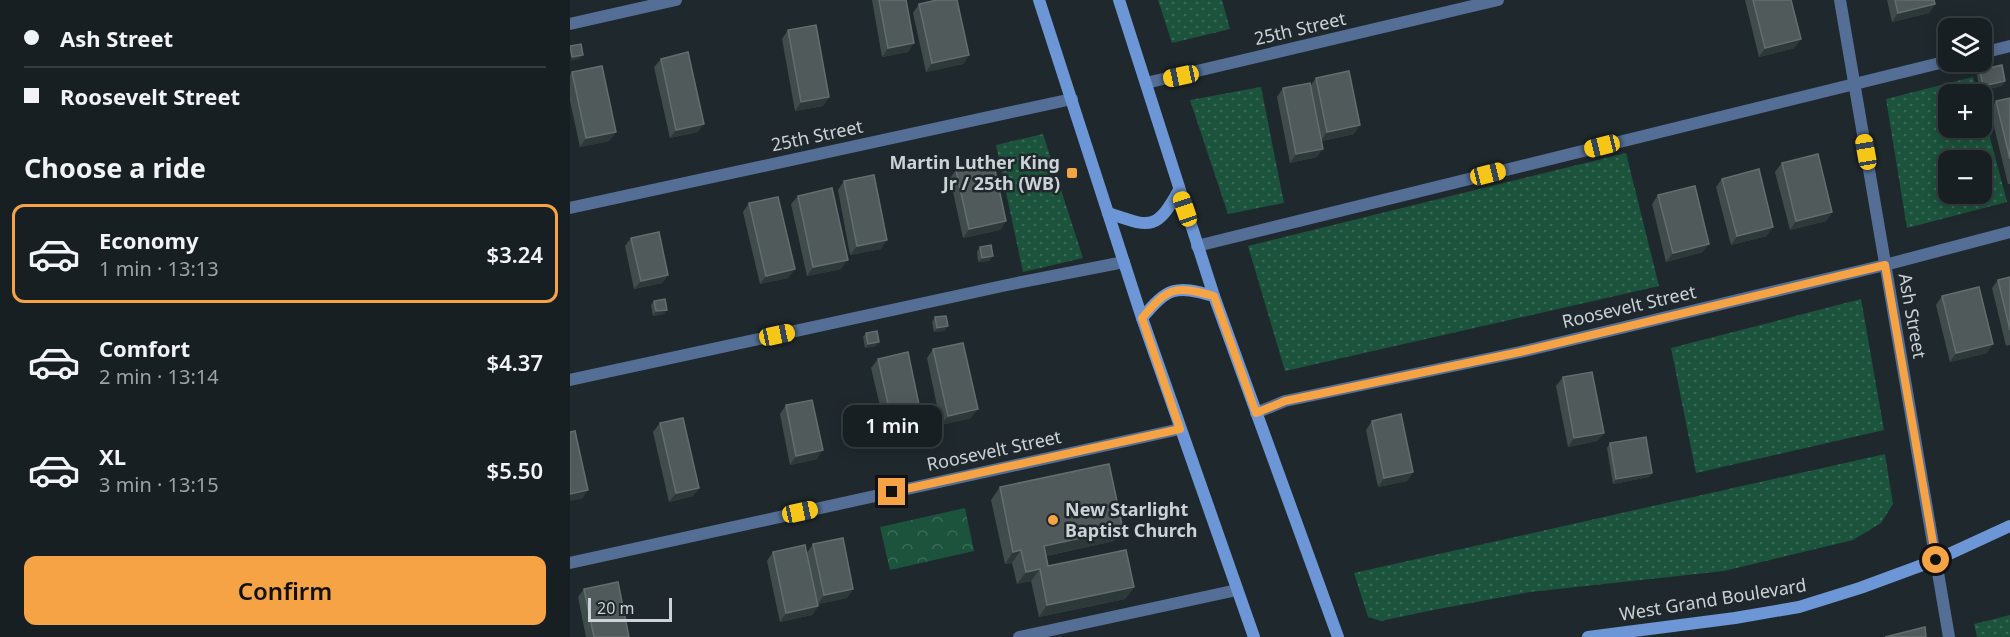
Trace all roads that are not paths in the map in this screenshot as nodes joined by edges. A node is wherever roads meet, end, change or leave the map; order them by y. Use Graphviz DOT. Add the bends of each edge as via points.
graph roads {
  1 [pos="676,0"];
  2 [pos="1039,0"];
  3 [pos="1119,0"];
  4 [pos="1498,0"];
  5 [pos="1840,0"];
  6 [pos="570,24"];
  7 [pos="2010,45"];
  8 [pos="1992,50"];
  9 [pos="1938,63"];
  10 [pos="1146,83"];
  11 [pos="1854,84"];
  12 [pos="1072,99"];
  13 [pos="1179,190"];
  14 [pos="570,208"];
  15 [pos="1108,213"];
  16 [pos="2010,232"];
  17 [pos="1197,246"];
  18 [pos="1124,262"];
  19 [pos="1885,265"];
  20 [pos="1214,296"];
  21 [pos="1142,318"];
  22 [pos="570,380"];
  23 [pos="1256,413"];
  24 [pos="1180,429"];
  25 [pos="2010,526"];
  26 [pos="1936,560"];
  27 [pos="570,563"];
  28 [pos="1237,590"];
  29 [pos="1019,637"];
  30 [pos="1254,637"];
  31 [pos="1338,637"];
  32 [pos="1588,637"];
  33 [pos="1949,637"];
  1 -- 6 [label="street"];
  2 -- 12 [label="main road"];
  3 -- 10 [label="main road"];
  4 -- 10 [label="street, 25th Street"];
  5 -- 11 [label="street, Ash Street"];
  7 -- 8 [label="street"];
  9 -- 11 [label="street"];
  10 -- 13 [label="main road"];
  11 -- 17 [label="street"];
  11 -- 19 [label="street, Ash Street"];
  12 -- 14 [label="street, 25th Street"];
  12 -- 15 [label="main road"];
  13 -- 15 [label="main road" via="1166,214 1154,223 1140,224"];
  13 -- 17 [label="main road"];
  15 -- 18 [label="main road"];
  16 -- 19 [label="street, Roosevelt Street"];
  17 -- 20 [label="main road"];
  18 -- 21 [label="main road"];
  18 -- 22 [label="street"];
  19 -- 23 [label="street, Roosevelt Street" via="1520,352 1285,401"];
  19 -- 26 [label="street, Ash Street"];
  20 -- 21 [label="main road" via="1173,290 1157,300"];
  20 -- 23 [label="main road"];
  21 -- 24 [label="main road"];
  23 -- 31 [label="main road"];
  24 -- 27 [label="street, Roosevelt Street"];
  24 -- 28 [label="main road"];
  25 -- 26 [label="main road, West Grand Boulevard"];
  26 -- 32 [label="main road, West Grand Boulevard" via="1798,607"];
  26 -- 33 [label="street, Ash Street"];
  28 -- 29 [label="street"];
  28 -- 30 [label="main road"];
}
